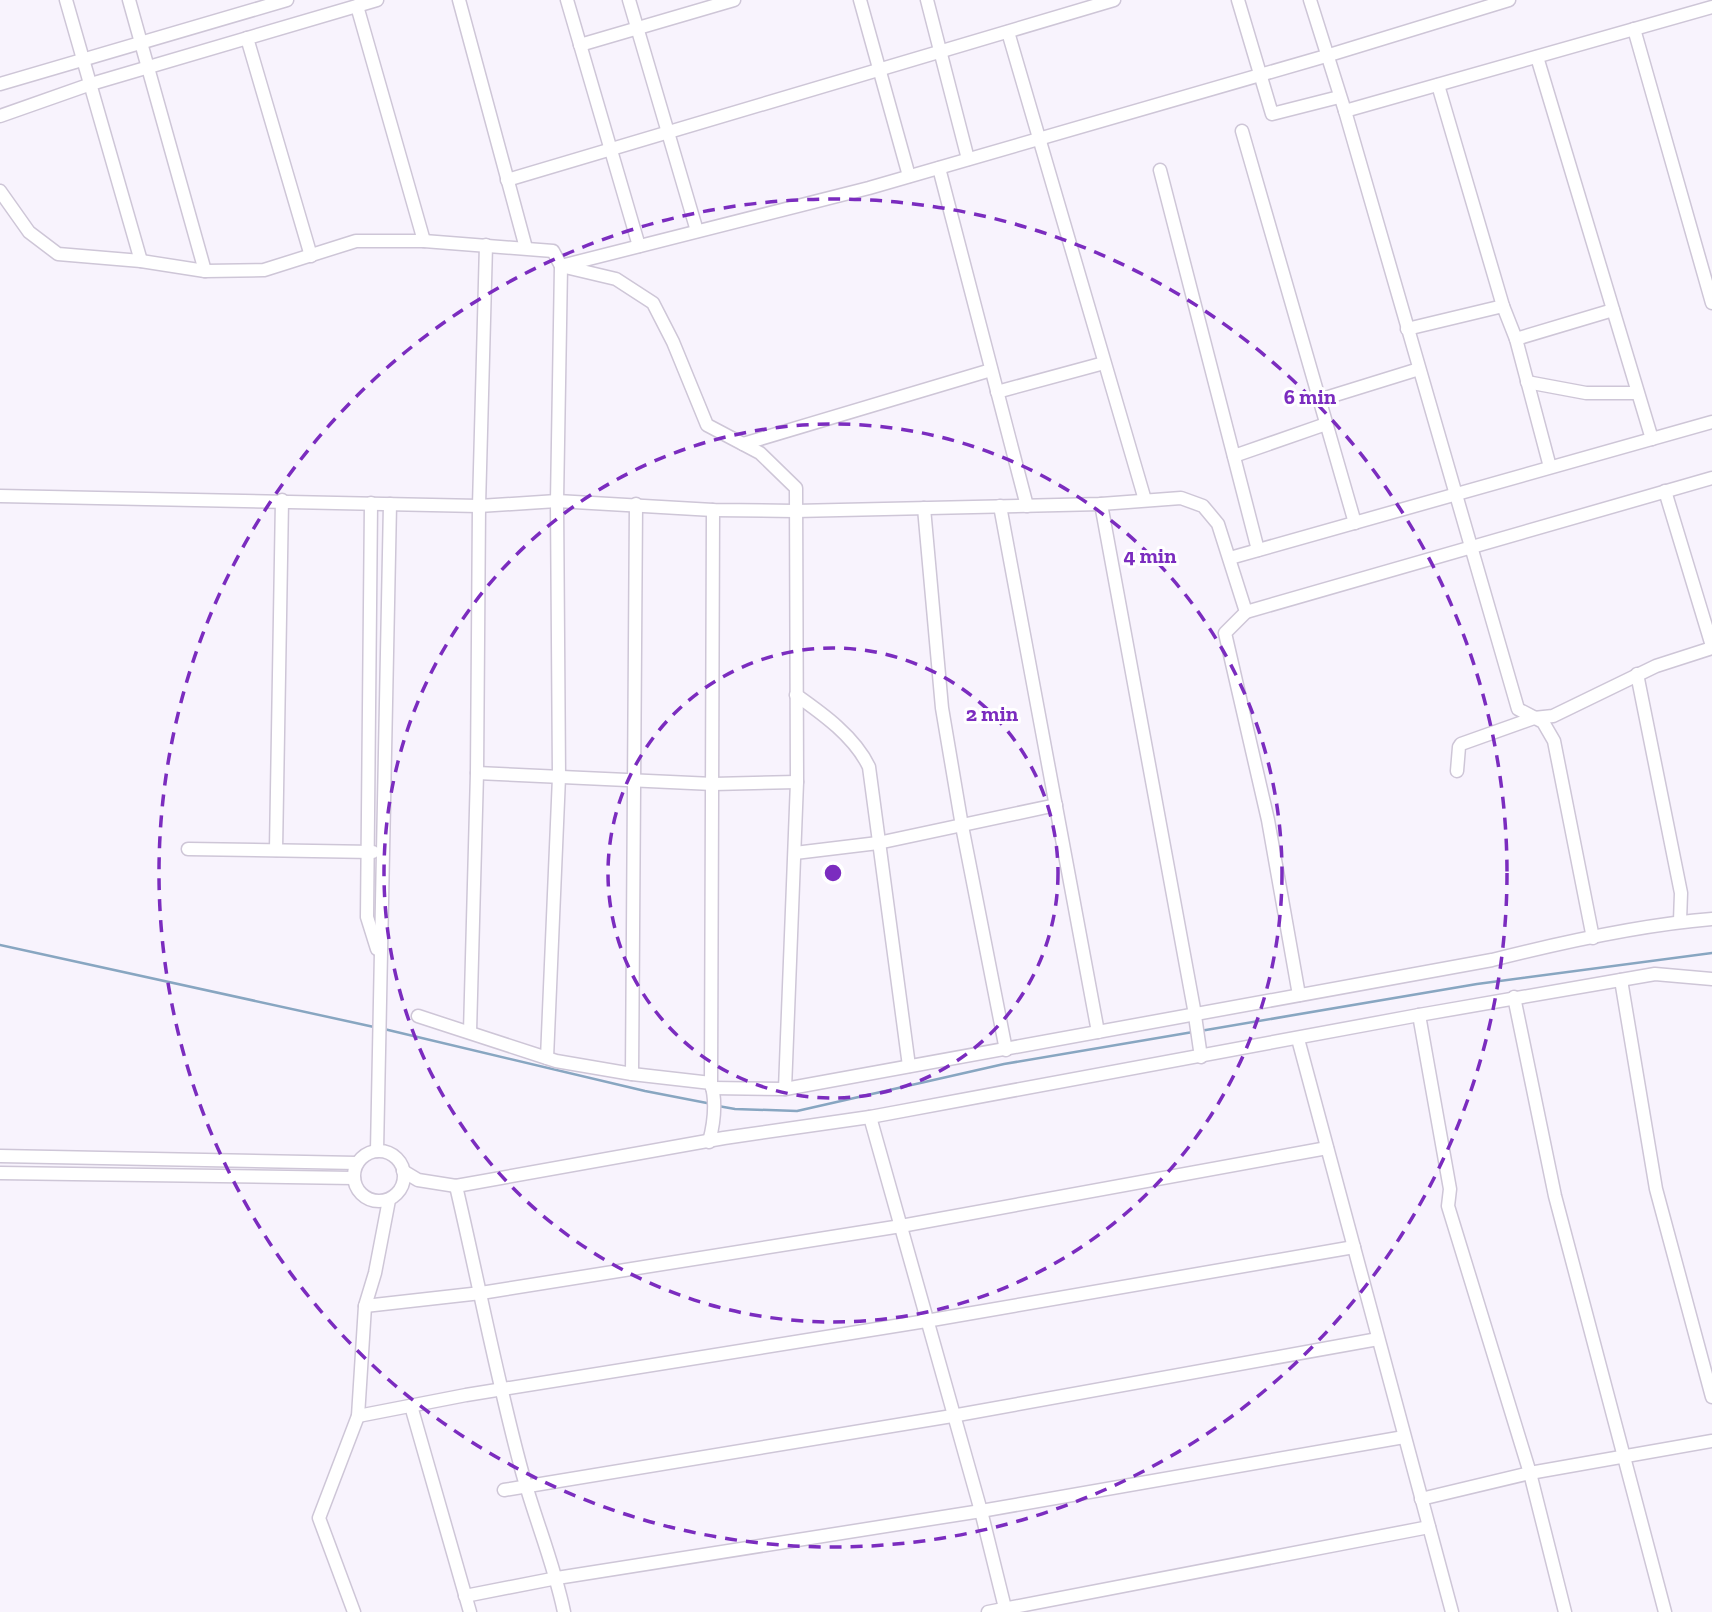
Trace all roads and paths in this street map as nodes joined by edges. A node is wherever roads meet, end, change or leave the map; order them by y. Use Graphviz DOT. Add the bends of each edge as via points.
graph roads {
  1 [pos="66,0"];
  2 [pos="129,0"];
  3 [pos="287,0"];
  4 [pos="377,0"];
  5 [pos="458,0"];
  6 [pos="567,0"];
  7 [pos="629,0"];
  8 [pos="734,0"];
  9 [pos="860,0"];
  10 [pos="927,0"];
  11 [pos="1238,0"];
  12 [pos="1310,0"];
  13 [pos="1509,0"];
  14 [pos="1107,1"];
  15 [pos="357,6"];
  16 [pos="1712,7"];
  17 [pos="637,28"];
  18 [pos="1634,29"];
  19 [pos="1008,32"];
  20 [pos="247,38"];
  21 [pos="141,43"];
  22 [pos="580,45"];
  23 [pos="940,52"];
  24 [pos="1326,56"];
  25 [pos="1537,57"];
  26 [pos="83,60"];
  27 [pos="148,67"];
  28 [pos="880,69"];
  29 [pos="1259,75"];
  30 [pos="0,84"];
  31 [pos="91,84"];
  32 [pos="1438,85"];
  33 [pos="1339,97"];
  34 [pos="1345,111"];
  35 [pos="0,116"];
  36 [pos="1241,131"];
  37 [pos="668,132"];
  38 [pos="1039,138"];
  39 [pos="611,149"];
  40 [pos="968,159"];
  41 [pos="939,168"];
  42 [pos="1160,170"];
  43 [pos="909,176"];
  44 [pos="507,180"];
  45 [pos="0,191"];
  46 [pos="697,231"];
  47 [pos="424,241"];
  48 [pos="486,245"];
  49 [pos="639,246"];
  50 [pos="526,248"];
  51 [pos="311,256"];
  52 [pos="141,261"];
  53 [pos="561,265"];
  54 [pos="205,271"];
  55 [pos="1712,303"];
  56 [pos="1503,306"];
  57 [pos="1614,310"];
  58 [pos="1407,329"];
  59 [pos="1516,339"];
  60 [pos="1104,362"];
  61 [pos="1419,369"];
  62 [pos="991,370"];
  63 [pos="1528,382"];
  64 [pos="997,392"];
  65 [pos="1637,393"];
  66 [pos="1319,400"];
  67 [pos="1712,422"];
  68 [pos="1326,424"];
  69 [pos="1652,439"];
  70 [pos="744,444"];
  71 [pos="1234,456"];
  72 [pos="1550,467"];
  73 [pos="1712,478"];
  74 [pos="1665,491"];
  75 [pos="1455,494"];
  76 [pos="0,496"];
  77 [pos="282,500"];
  78 [pos="1145,500"];
  79 [pos="557,501"];
  80 [pos="371,503"];
  81 [pos="390,504"];
  82 [pos="636,504"];
  83 [pos="1101,504"];
  84 [pos="480,506"];
  85 [pos="1000,506"];
  86 [pos="1027,506"];
  87 [pos="924,508"];
  88 [pos="713,510"];
  89 [pos="795,511"];
  90 [pos="1355,523"];
  91 [pos="1471,547"];
  92 [pos="1258,550"];
  93 [pos="1230,558"];
  94 [pos="1246,612"];
  95 [pos="1712,647"];
  96 [pos="1637,674"];
  97 [pos="796,695"];
  98 [pos="1534,718"];
  99 [pos="1457,771"];
  100 [pos="477,773"];
  101 [pos="559,776"];
  102 [pos="633,780"];
  103 [pos="797,782"];
  104 [pos="713,784"];
  105 [pos="1056,805"];
  106 [pos="962,826"];
  107 [pos="878,843"];
  108 [pos="188,849"];
  109 [pos="275,850"];
  110 [pos="368,852"];
  111 [pos="383,852"];
  112 [pos="795,853"];
  113 [pos="1712,919"];
  114 [pos="1680,921"];
  115 [pos="1593,938"];
  116 [pos="381,961"];
  117 [pos="1712,979"];
  118 [pos="1621,980"];
  119 [pos="1299,995"];
  120 [pos="1514,998"];
  121 [pos="1419,1015"];
  122 [pos="418,1016"];
  123 [pos="1195,1016"];
  124 [pos="470,1032"];
  125 [pos="1098,1032"];
  126 [pos="1298,1039"];
  127 [pos="1006,1050"];
  128 [pos="1201,1057"];
  129 [pos="547,1058"];
  130 [pos="909,1066"];
  131 [pos="632,1074"];
  132 [pos="712,1089"];
  133 [pos="785,1089"];
  134 [pos="870,1117"];
  135 [pos="709,1142"];
  136 [pos="1327,1149"];
  137 [pos="377,1151"];
  138 [pos="0,1156"];
  139 [pos="357,1163"];
  140 [pos="403,1171"];
  141 [pos="0,1173"];
  142 [pos="354,1178"];
  143 [pos="456,1186"];
  144 [pos="389,1200"];
  145 [pos="901,1226"];
  146 [pos="1354,1247"];
  147 [pos="481,1293"];
  148 [pos="365,1307"];
  149 [pos="926,1321"];
  150 [pos="1378,1339"];
  151 [pos="500,1390"];
  152 [pos="1712,1397"];
  153 [pos="411,1406"];
  154 [pos="358,1416"];
  155 [pos="952,1416"];
  156 [pos="1404,1437"];
  157 [pos="1712,1441"];
  158 [pos="1624,1457"];
  159 [pos="1530,1473"];
  160 [pos="526,1486"];
  161 [pos="504,1490"];
  162 [pos="1421,1499"];
  163 [pos="981,1511"];
  164 [pos="1429,1527"];
  165 [pos="557,1578"];
  166 [pos="465,1596"];
  167 [pos="1005,1611"];
  168 [pos="354,1612"];
  169 [pos="470,1612"];
  170 [pos="564,1612"];
  171 [pos="988,1612"];
  172 [pos="1452,1612"];
  173 [pos="1565,1612"];
  174 [pos="1665,1612"];
  1 -- 26 [label="street"];
  2 -- 21 [label="street"];
  3 -- 21 [label="street"];
  4 -- 15 [label="street"];
  5 -- 44 [label="street"];
  6 -- 22 [label="street"];
  7 -- 17 [label="street"];
  8 -- 17 [label="street"];
  9 -- 28 [label="street"];
  10 -- 23 [label="street"];
  11 -- 29 [label="street"];
  12 -- 24 [label="street"];
  13 -- 24 [label="street"];
  14 -- 19 [label="street"];
  15 -- 20 [label="street"];
  15 -- 47 [label="street"];
  16 -- 18 [label="street"];
  17 -- 22 [label="street"];
  17 -- 37 [label="street"];
  18 -- 25 [label="street"];
  18 -- 55 [label="street"];
  19 -- 23 [label="street"];
  19 -- 38 [label="street"];
  20 -- 27 [label="street"];
  20 -- 51 [label="street"];
  21 -- 26 [label="street"];
  21 -- 27 [label="street"];
  22 -- 39 [label="street"];
  23 -- 28 [label="street"];
  23 -- 40 [label="street"];
  24 -- 29 [label="street"];
  24 -- 33 [label="street"];
  25 -- 32 [label="street"];
  25 -- 57 [label="street"];
  26 -- 30 [label="street"];
  26 -- 31 [label="street"];
  27 -- 31 [label="street"];
  27 -- 54 [label="street"];
  28 -- 37 [label="street"];
  28 -- 43 [label="street"];
  29 -- 33 [label="street" via="1272,114"];
  29 -- 38 [label="street"];
  31 -- 35 [label="street"];
  31 -- 52 [label="street"];
  32 -- 34 [label="street"];
  32 -- 56 [label="street"];
  33 -- 34 [label="street"];
  34 -- 58 [label="street"];
  36 -- 66 [label="street"];
  37 -- 39 [label="street"];
  37 -- 46 [label="street"];
  38 -- 40 [label="street"];
  38 -- 60 [label="street"];
  39 -- 44 [label="street"];
  39 -- 49 [label="street"];
  40 -- 41 [label="street"];
  41 -- 43 [label="street"];
  41 -- 62 [label="street"];
  42 -- 71 [label="street"];
  43 -- 46 [label="street"];
  44 -- 50 [label="street"];
  45 -- 52 [label="street" via="29,232 58,254"];
  46 -- 49 [label="street"];
  47 -- 48 [label="street"];
  47 -- 51 [label="street" via="356,241"];
  48 -- 50 [label="street"];
  48 -- 84 [label="street"];
  49 -- 53 [label="street"];
  50 -- 53 [label="street" via="554,251"];
  51 -- 54 [label="street" via="264,270"];
  52 -- 54 [label="street"];
  53 -- 70 [label="street" via="616,279 653,303 707,425"];
  53 -- 79 [label="street"];
  56 -- 58 [label="street"];
  56 -- 59 [label="street"];
  57 -- 59 [label="street"];
  57 -- 65 [label="street"];
  58 -- 61 [label="street"];
  59 -- 63 [label="street"];
  60 -- 64 [label="street"];
  60 -- 78 [label="street"];
  61 -- 66 [label="street"];
  61 -- 75 [label="street"];
  62 -- 64 [label="street"];
  62 -- 70 [label="street"];
  63 -- 65 [label="street" via="1586,393"];
  63 -- 72 [label="street"];
  64 -- 86 [label="street"];
  65 -- 69 [label="street"];
  66 -- 68 [label="street"];
  67 -- 69 [label="street"];
  68 -- 71 [label="street"];
  68 -- 90 [label="street"];
  69 -- 72 [label="street"];
  70 -- 89 [label="street" via="796,488"];
  71 -- 92 [label="street"];
  72 -- 75 [label="street"];
  73 -- 74 [label="street"];
  74 -- 91 [label="street"];
  74 -- 95 [label="street"];
  75 -- 90 [label="street"];
  75 -- 91 [label="street"];
  76 -- 77 [label="street"];
  77 -- 80 [label="street"];
  77 -- 109 [label="street"];
  78 -- 83 [label="street"];
  78 -- 93 [label="street" via="1181,498 1203,506 1218,524"];
  79 -- 82 [label="street"];
  79 -- 84 [label="street"];
  79 -- 101 [label="street"];
  80 -- 81 [label="street"];
  80 -- 110 [label="street"];
  81 -- 84 [label="street"];
  81 -- 111 [label="street"];
  82 -- 88 [label="street"];
  82 -- 102 [label="street"];
  83 -- 86 [label="street"];
  83 -- 123 [label="street"];
  84 -- 100 [label="street"];
  85 -- 86 [label="street"];
  85 -- 87 [label="street"];
  85 -- 105 [label="street"];
  87 -- 89 [label="street"];
  87 -- 106 [label="street" via="942,708"];
  88 -- 89 [label="street"];
  88 -- 104 [label="street"];
  89 -- 97 [label="street"];
  90 -- 92 [label="street"];
  91 -- 94 [label="street"];
  91 -- 98 [label="street" via="1518,709"];
  92 -- 93 [label="street"];
  93 -- 94 [label="street"];
  94 -- 119 [label="street" via="1225,633 1268,820"];
  95 -- 96 [label="street"];
  96 -- 98 [label="street" via="1553,716"];
  96 -- 114 [label="street" via="1681,893"];
  97 -- 103 [label="street"];
  97 -- 107 [label="street" via="861,751 869,767"];
  98 -- 99 [label="street" via="1461,744"];
  98 -- 115 [label="street" via="1543,722 1554,741"];
  100 -- 101 [label="street"];
  100 -- 124 [label="street"];
  101 -- 102 [label="street"];
  101 -- 129 [label="street"];
  102 -- 104 [label="street"];
  102 -- 131 [label="street"];
  103 -- 104 [label="street"];
  103 -- 112 [label="street"];
  104 -- 132 [label="street"];
  105 -- 106 [label="street"];
  105 -- 125 [label="street"];
  106 -- 107 [label="street"];
  106 -- 127 [label="street"];
  107 -- 112 [label="street"];
  107 -- 130 [label="street"];
  108 -- 109 [label="street"];
  109 -- 110 [label="street"];
  110 -- 111 [label="street"];
  110 -- 116 [label="street" via="367,917"];
  111 -- 116 [label="street"];
  112 -- 133 [label="street"];
  113 -- 114 [label="street"];
  114 -- 115 [label="street"];
  115 -- 119 [label="street"];
  116 -- 137 [label="street"];
  117 -- 118 [label="street" via="1655,974"];
  118 -- 120 [label="street"];
  118 -- 152 [label="street" via="1656,1189"];
  119 -- 123 [label="street"];
  120 -- 121 [label="street"];
  120 -- 158 [label="street" via="1555,1196"];
  121 -- 126 [label="street"];
  121 -- 159 [label="street" via="1450,1189 1448,1206"];
  122 -- 124 [label="street"];
  123 -- 125 [label="street"];
  123 -- 128 [label="street"];
  124 -- 129 [label="street"];
  125 -- 127 [label="street"];
  126 -- 128 [label="street"];
  126 -- 136 [label="street"];
  127 -- 130 [label="street"];
  128 -- 134 [label="street"];
  129 -- 131 [label="street"];
  130 -- 133 [label="street"];
  131 -- 132 [label="street"];
  132 -- 133 [label="street"];
  132 -- 135 [label="street" via="714,1123"];
  134 -- 135 [label="street"];
  134 -- 145 [label="street"];
  135 -- 143 [label="street"];
  136 -- 145 [label="street"];
  136 -- 146 [label="street"];
  137 -- 139 [label="street"];
  137 -- 140 [label="street" via="391,1154"];
  138 -- 139 [label="street"];
  139 -- 142 [label="street"];
  140 -- 143 [label="street" via="418,1180"];
  140 -- 144 [label="street" via="402,1184"];
  141 -- 142 [label="street"];
  142 -- 144 [label="street" via="369,1199"];
  143 -- 147 [label="street"];
  144 -- 148 [label="street"];
  145 -- 147 [label="street"];
  145 -- 149 [label="street"];
  146 -- 149 [label="street"];
  146 -- 150 [label="street"];
  147 -- 148 [label="street"];
  147 -- 151 [label="street"];
  148 -- 154 [label="street"];
  149 -- 151 [label="street"];
  149 -- 155 [label="street"];
  150 -- 155 [label="street"];
  150 -- 156 [label="street"];
  151 -- 153 [label="street"];
  151 -- 160 [label="street"];
  153 -- 154 [label="street"];
  153 -- 166 [label="street"];
  154 -- 168 [label="street" via="319,1518"];
  155 -- 160 [label="street"];
  155 -- 163 [label="street"];
  156 -- 162 [label="street"];
  156 -- 163 [label="street"];
  157 -- 158 [label="street"];
  158 -- 159 [label="street"];
  158 -- 174 [label="street"];
  159 -- 162 [label="street"];
  159 -- 173 [label="street"];
  160 -- 161 [label="street"];
  160 -- 165 [label="street"];
  162 -- 164 [label="street"];
  163 -- 165 [label="street"];
  163 -- 167 [label="street"];
  164 -- 167 [label="street"];
  164 -- 172 [label="street"];
  165 -- 166 [label="street"];
  165 -- 170 [label="street"];
  166 -- 169 [label="street"];
  167 -- 171 [label="street"];
}
